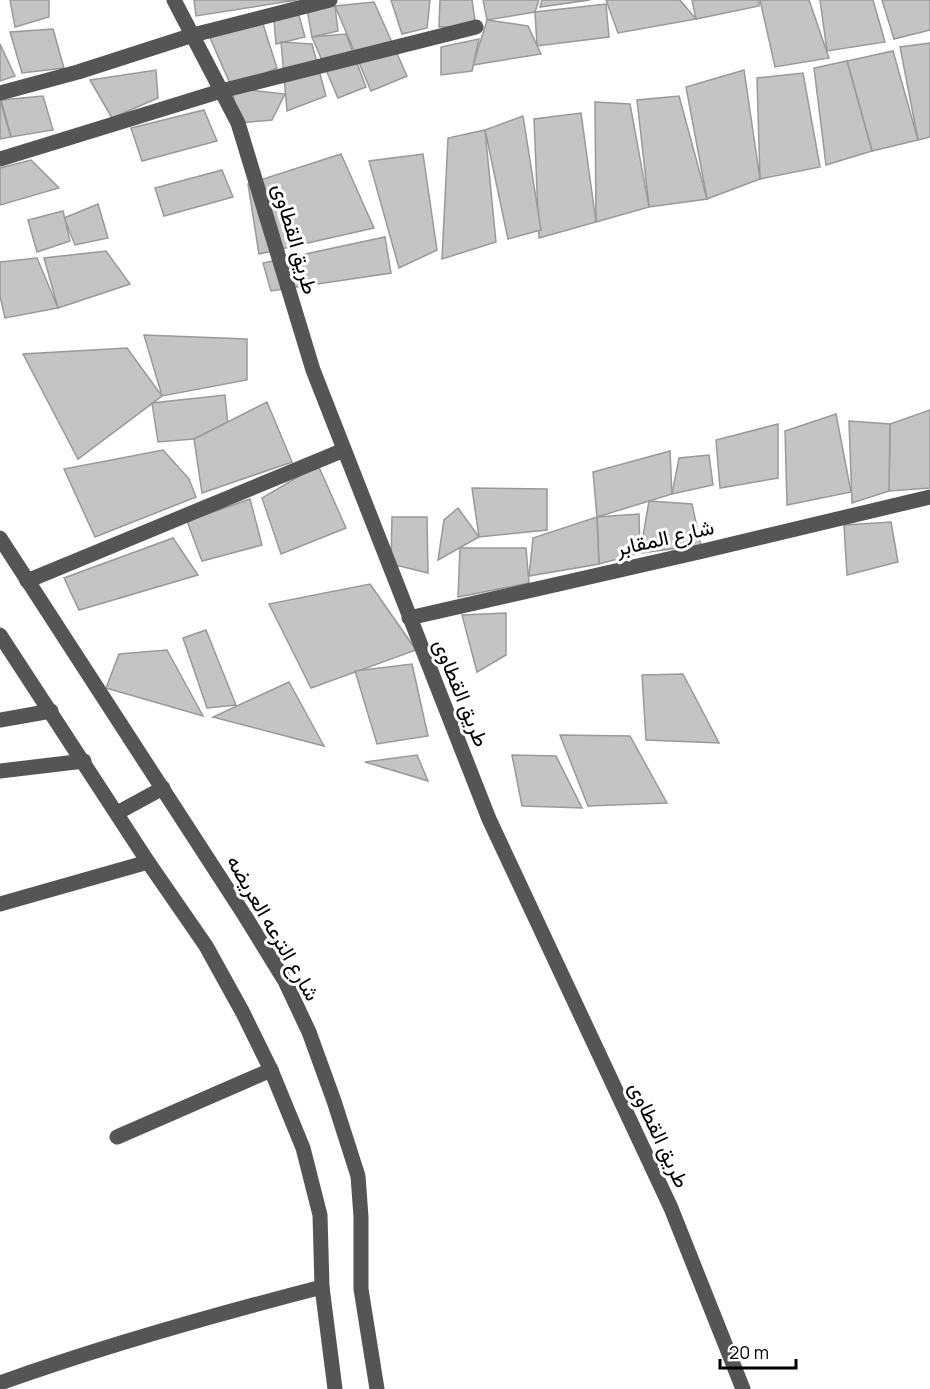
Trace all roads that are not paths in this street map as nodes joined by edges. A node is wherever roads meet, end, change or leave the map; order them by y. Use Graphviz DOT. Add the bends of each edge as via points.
graph roads {
  1 [pos="174,0"];
  2 [pos="330,0"];
  3 [pos="476,27"];
  4 [pos="194,35"];
  5 [pos="221,91"];
  6 [pos="0,93"];
  7 [pos="0,159"];
  8 [pos="344,450"];
  9 [pos="930,497"];
  10 [pos="0,538"];
  11 [pos="27,581"];
  12 [pos="409,618"];
  13 [pos="0,635"];
  14 [pos="51,711"];
  15 [pos="0,720"];
  16 [pos="84,761"];
  17 [pos="0,771"];
  18 [pos="163,788"];
  19 [pos="117,813"];
  20 [pos="148,862"];
  21 [pos="0,904"];
  22 [pos="271,1070"];
  23 [pos="117,1137"];
  24 [pos="322,1287"];
  25 [pos="0,1383"];
  26 [pos="335,1389"];
  27 [pos="377,1389"];
  28 [pos="742,1389"];
  1 -- 4 [label="street, طريق القطاوى"];
  2 -- 4 [label="street"];
  3 -- 5 [label="street"];
  4 -- 5 [label="street, طريق القطاوى"];
  4 -- 6 [label="street"];
  5 -- 7 [label="street"];
  5 -- 8 [label="street, طريق القطاوى" via="246,146 309,360"];
  8 -- 11 [label="street"];
  8 -- 12 [label="street, طريق القطاوى"];
  9 -- 12 [label="street, شارع المقابر"];
  10 -- 11 [label="street, شارع الترعه العريضه"];
  11 -- 18 [label="street, شارع الترعه العريضه"];
  12 -- 28 [label="street, طريق القطاوى" via="489,819 671,1208"];
  13 -- 14 [label="street"];
  14 -- 15 [label="street"];
  14 -- 16 [label="street"];
  16 -- 17 [label="street"];
  16 -- 19 [label="street"];
  18 -- 19 [label="street"];
  18 -- 27 [label="street, شارع الترعه العريضه" via="285,981 322,1068 358,1176 361,1289"];
  19 -- 20 [label="street"];
  20 -- 21 [label="street"];
  20 -- 22 [label="street" via="206,946"];
  22 -- 23 [label="street"];
  22 -- 24 [label="street" via="303,1149 320,1215"];
  24 -- 25 [label="street" via="125,1341"];
  24 -- 26 [label="street"];
}
